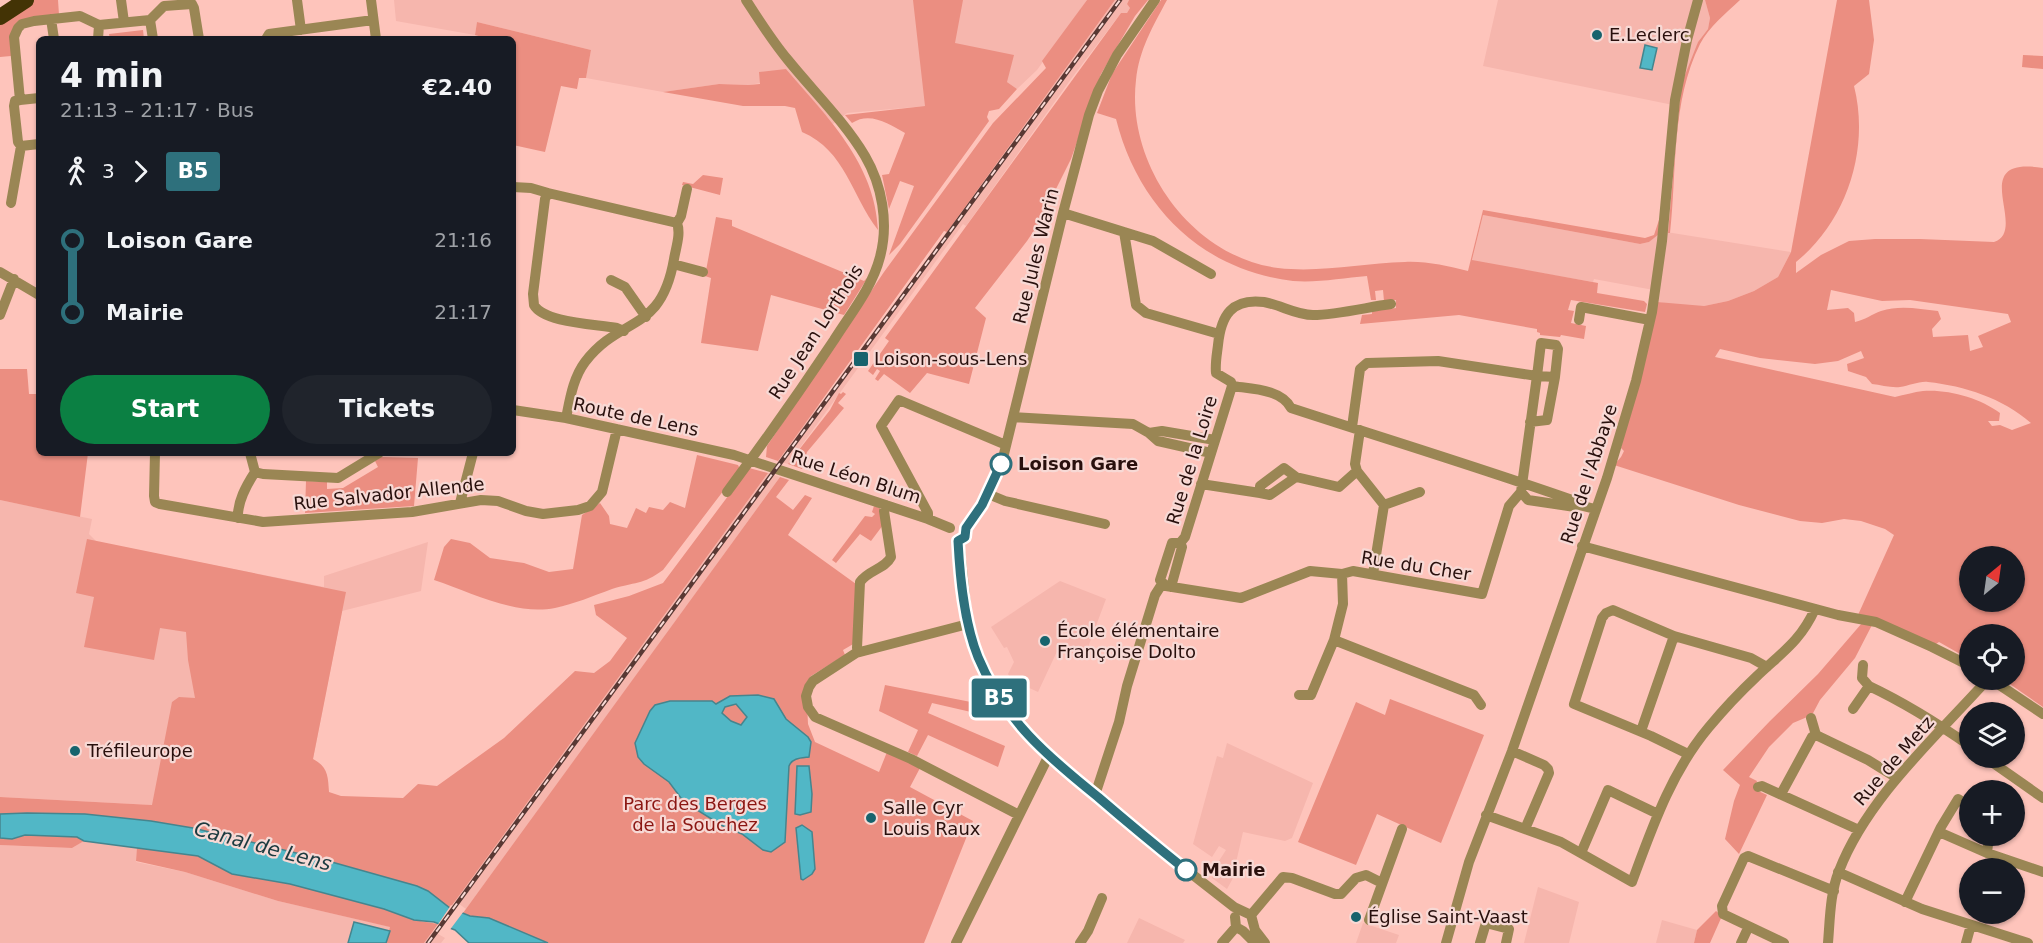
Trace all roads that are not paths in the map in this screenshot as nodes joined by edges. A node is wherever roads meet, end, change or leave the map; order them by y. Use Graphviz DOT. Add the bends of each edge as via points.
graph roads {
  1 [pos="2,0"];
  2 [pos="26,0"];
  3 [pos="121,0"];
  4 [pos="297,0"];
  5 [pos="371,0"];
  6 [pos="746,0"];
  7 [pos="1155,0"];
  8 [pos="1698,0"];
  9 [pos="0,7"];
  10 [pos="0,17"];
  11 [pos="51,20"];
  12 [pos="150,20"];
  13 [pos="373,20"];
  14 [pos="124,22"];
  15 [pos="99,25"];
  16 [pos="301,30"];
  17 [pos="54,36"];
  18 [pos="98,36"];
  19 [pos="153,36"];
  20 [pos="199,36"];
  21 [pos="268,36"];
  22 [pos="376,36"];
  23 [pos="36,98"];
  24 [pos="20,100"];
  25 [pos="36,144"];
  26 [pos="21,146"];
  27 [pos="516,187"];
  28 [pos="687,189"];
  29 [pos="548,193"];
  30 [pos="11,203"];
  31 [pos="1063,213"];
  32 [pos="677,223"];
  33 [pos="1124,232"];
  34 [pos="674,264"];
  35 [pos="0,272"];
  36 [pos="703,272"];
  37 [pos="1211,274"];
  38 [pos="14,279"];
  39 [pos="611,280"];
  40 [pos="36,293"];
  41 [pos="1391,304"];
  42 [pos="0,315"];
  43 [pos="646,317"];
  44 [pos="1579,320"];
  45 [pos="1650,320"];
  46 [pos="596,324"];
  47 [pos="624,331"];
  48 [pos="1219,334"];
  49 [pos="600,346"];
  50 [pos="1537,376"];
  51 [pos="1555,377"];
  52 [pos="1232,386"];
  53 [pos="516,410"];
  54 [pos="1013,417"];
  55 [pos="566,418"];
  56 [pos="1530,422"];
  57 [pos="617,429"];
  58 [pos="1356,429"];
  59 [pos="1149,433"];
  60 [pos="1215,440"];
  61 [pos="1006,445"];
  62 [pos="1211,453"];
  63 [pos="155,456"];
  64 [pos="250,456"];
  65 [pos="374,456"];
  66 [pos="472,456"];
  67 [pos="751,460"];
  68 [pos="1357,471"];
  69 [pos="255,472"];
  70 [pos="1201,484"];
  71 [pos="1522,487"];
  72 [pos="727,492"];
  73 [pos="1420,492"];
  74 [pos="988,494"];
  75 [pos="460,503"];
  76 [pos="886,505"];
  77 [pos="1384,505"];
  78 [pos="1595,509"];
  79 [pos="238,518"];
  80 [pos="928,519"];
  81 [pos="1105,524"];
  82 [pos="950,528"];
  83 [pos="966,528"];
  84 [pos="958,541"];
  85 [pos="1582,546"];
  86 [pos="1342,574"];
  87 [pos="1373,574"];
  88 [pos="1166,585"];
  89 [pos="1815,609"];
  90 [pos="968,624"];
  91 [pos="1674,636"];
  92 [pos="1334,640"];
  93 [pos="860,652"];
  94 [pos="1959,660"];
  95 [pos="1863,665"];
  96 [pos="1767,667"];
  97 [pos="1869,686"];
  98 [pos="1978,690"];
  99 [pos="2007,690"];
  100 [pos="1299,695"];
  101 [pos="1481,705"];
  102 [pos="1853,709"];
  103 [pos="2043,714"];
  104 [pos="1811,718"];
  105 [pos="1943,728"];
  106 [pos="1641,731"];
  107 [pos="1816,735"];
  108 [pos="1959,739"];
  109 [pos="1512,751"];
  110 [pos="1688,754"];
  111 [pos="1048,757"];
  112 [pos="2000,768"];
  113 [pos="1897,778"];
  114 [pos="1758,787"];
  115 [pos="1095,795"];
  116 [pos="1781,795"];
  117 [pos="2043,798"];
  118 [pos="1959,801"];
  119 [pos="1658,814"];
  120 [pos="1019,815"];
  121 [pos="1486,815"];
  122 [pos="1402,829"];
  123 [pos="1525,829"];
  124 [pos="1859,830"];
  125 [pos="1939,832"];
  126 [pos="1988,846"];
  127 [pos="1581,853"];
  128 [pos="1987,853"];
  129 [pos="1838,872"];
  130 [pos="2043,872"];
  131 [pos="1382,883"];
  132 [pos="1834,891"];
  133 [pos="1102,898"];
  134 [pos="1905,902"];
  135 [pos="1369,920"];
  136 [pos="1243,921"];
  137 [pos="1971,925"];
  138 [pos="1748,928"];
  139 [pos="956,943"];
  140 [pos="1080,943"];
  141 [pos="1222,943"];
  142 [pos="1255,943"];
  143 [pos="1265,943"];
  144 [pos="1446,943"];
  145 [pos="1480,943"];
  146 [pos="1506,943"];
  147 [pos="1740,943"];
  148 [pos="1784,943"];
  149 [pos="1828,943"];
  150 [pos="1966,943"];
  151 [pos="2028,943"];
  1 -- 9 [label="highway"];
  2 -- 10 [label="highway"];
  3 -- 14 [label="street"];
  4 -- 16 [label="street"];
  5 -- 13 [label="street"];
  6 -- 67 [label="street, Rue Jean Lorthois" via="865,156 884,216 884,240 872,281"];
  7 -- 31 [label="street, Rue Jules Warin" via="1098,90"];
  8 -- 45 [label="street, Rue de l'Abbaye" via="1675,99 1664,232"];
  11 -- 15 [label="street" via="80,16"];
  11 -- 17 [label="street"];
  11 -- 24 [label="street" via="22,24 15,32"];
  12 -- 14 [label="street"];
  12 -- 19 [label="street"];
  12 -- 20 [label="street" via="164,6 192,4"];
  13 -- 16 [label="street"];
  13 -- 22 [label="street"];
  14 -- 15 [label="street"];
  15 -- 18 [label="street"];
  16 -- 21 [label="street"];
  23 -- 24 [label="street"];
  24 -- 26 [label="street" via="14,104"];
  25 -- 26 [label="street"];
  26 -- 30 [label="street"];
  27 -- 29 [label="street"];
  28 -- 32 [label="street"];
  29 -- 32 [label="street"];
  29 -- 46 [label="street" via="534,305 544,315"];
  31 -- 33 [label="street"];
  31 -- 54 [label="street, Rue Jules Warin"];
  32 -- 34 [label="street" via="680,229"];
  33 -- 37 [label="street" via="1153,241"];
  33 -- 48 [label="street" via="1136,305 1146,313"];
  34 -- 36 [label="street"];
  34 -- 43 [label="street" via="663,297"];
  35 -- 38 [label="street"];
  38 -- 40 [label="street"];
  38 -- 42 [label="street"];
  39 -- 43 [label="street" via="625,288"];
  41 -- 48 [label="street" via="1314,315 1246,302 1230,310"];
  43 -- 47 [label="street"];
  44 -- 45 [label="street" via="1581,307"];
  45 -- 78 [label="street, Rue de l'Abbaye" via="1614,457"];
  46 -- 47 [label="street"];
  46 -- 49 [label="street" via="602,335"];
  47 -- 49 [label="street"];
  48 -- 52 [label="street" via="1216,373"];
  49 -- 55 [label="street" via="577,376"];
  50 -- 51 [label="street"];
  50 -- 51 [label="street" via="1541,343 1556,345 1558,349"];
  50 -- 56 [label="street"];
  50 -- 58 [label="street" via="1438,361 1367,363 1360,369"];
  51 -- 56 [label="street" via="1547,420"];
  52 -- 58 [label="street" via="1280,395 1291,408"];
  52 -- 60 [label="street, Rue de la Loire"];
  53 -- 55 [label="street, Route de Lens"];
  54 -- 59 [label="street" via="1133,424"];
  54 -- 61 [label="street, Rue Jules Warin"];
  55 -- 57 [label="street, Route de Lens"];
  56 -- 71 [label="street"];
  57 -- 67 [label="street, Route de Lens"];
  57 -- 75 [label="street, Rue Salvador Allende" via="605,485 585,509 543,514 491,500"];
  58 -- 68 [label="street"];
  58 -- 71 [label="street"];
  59 -- 60 [label="street" via="1162,431"];
  59 -- 62 [label="street" via="1158,441"];
  60 -- 62 [label="street, Rue de la Loire"];
  61 -- 74 [label="street, Rue Jules Warin"];
  61 -- 80 [label="street" via="899,400 881,426"];
  62 -- 70 [label="street, Rue de la Loire"];
  63 -- 79 [label="street, Rue Salvador Allende" via="155,502"];
  64 -- 69 [label="street"];
  65 -- 69 [label="street" via="338,478"];
  66 -- 75 [label="street"];
  67 -- 72 [label="street, Rue Jean Lorthois"];
  67 -- 76 [label="street, Rue Léon Blum"];
  68 -- 70 [label="street" via="1339,487 1296,477 1270,495"];
  68 -- 77 [label="street"];
  69 -- 79 [label="street" via="239,505"];
  70 -- 88 [label="street, Rue de la Loire"];
  71 -- 78 [label="street"];
  71 -- 87 [label="street, Rue du Cher" via="1509,506 1482,594"];
  73 -- 77 [label="street"];
  74 -- 81 [label="street"];
  74 -- 83 [label="street, Rue Jules Warin"];
  75 -- 79 [label="street, Rue Salvador Allende" via="412,512 274,522"];
  76 -- 80 [label="street, Rue Léon Blum"];
  76 -- 93 [label="street" via="891,556 860,582"];
  77 -- 87 [label="street"];
  78 -- 85 [label="street, Rue de l'Abbaye"];
  80 -- 82 [label="street, Rue Léon Blum"];
  82 -- 83 [label="street" via="960,523"];
  82 -- 84 [label="street" via="950,537"];
  83 -- 84 [label="street" via="965,537"];
  84 -- 90 [label="street"];
  85 -- 89 [label="street"];
  85 -- 109 [label="street, Rue de l'Abbaye"];
  86 -- 87 [label="street, Rue du Cher"];
  86 -- 88 [label="street, Rue du Cher" via="1310,571 1241,598"];
  86 -- 92 [label="street" via="1343,604"];
  88 -- 115 [label="street, Rue de la Loire" via="1155,595"];
  89 -- 94 [label="street" via="1870,620"];
  89 -- 96 [label="street" via="1793,644"];
  90 -- 93 [label="street"];
  90 -- 111 [label="street" via="978,658 997,694"];
  91 -- 96 [label="street" via="1751,658"];
  91 -- 106 [label="street"];
  91 -- 106 [label="street" via="1613,610 1602,618 1574,704"];
  92 -- 100 [label="street" via="1311,695"];
  92 -- 101 [label="street" via="1474,695"];
  93 -- 120 [label="street" via="813,681 806,696 815,717 911,759"];
  95 -- 97 [label="street" via="1862,678"];
  96 -- 110 [label="street"];
  97 -- 102 [label="street"];
  97 -- 105 [label="street"];
  98 -- 105 [label="street, Rue de Metz"];
  99 -- 103 [label="street"];
  104 -- 107 [label="street"];
  105 -- 108 [label="street"];
  105 -- 113 [label="street, Rue de Metz"];
  106 -- 110 [label="street"];
  107 -- 113 [label="street"];
  107 -- 116 [label="street"];
  109 -- 121 [label="street, Rue de l'Abbaye"];
  109 -- 123 [label="street" via="1544,765 1549,773"];
  110 -- 119 [label="street"];
  111 -- 115 [label="street"];
  111 -- 120 [label="street"];
  112 -- 117 [label="street"];
  113 -- 124 [label="street, Rue de Metz"];
  114 -- 116 [label="street"];
  115 -- 136 [label="street"];
  116 -- 124 [label="street"];
  118 -- 125 [label="street"];
  119 -- 127 [label="street" via="1608,790"];
  119 -- 127 [label="street" via="1632,882"];
  120 -- 139 [label="street"];
  121 -- 123 [label="street"];
  121 -- 144 [label="street, Rue de l'Abbaye"];
  122 -- 131 [label="street"];
  123 -- 127 [label="street"];
  124 -- 129 [label="street, Rue de Metz"];
  125 -- 128 [label="street"];
  125 -- 134 [label="street"];
  126 -- 128 [label="street"];
  128 -- 130 [label="street"];
  129 -- 132 [label="street, Rue de Metz"];
  129 -- 134 [label="street"];
  131 -- 135 [label="street"];
  131 -- 136 [label="street" via="1365,875 1356,878 1341,894 1335,894 1283,877"];
  132 -- 138 [label="street" via="1748,856 1722,908 1723,914"];
  132 -- 149 [label="street, Rue de Metz"];
  133 -- 140 [label="street"];
  134 -- 137 [label="street"];
  136 -- 141 [label="street"];
  136 -- 142 [label="street"];
  136 -- 143 [label="street"];
  137 -- 150 [label="street"];
  137 -- 151 [label="street"];
  138 -- 147 [label="street"];
  138 -- 148 [label="street"];
  145 -- 146 [label="street" via="1486,923 1509,929"];
}
